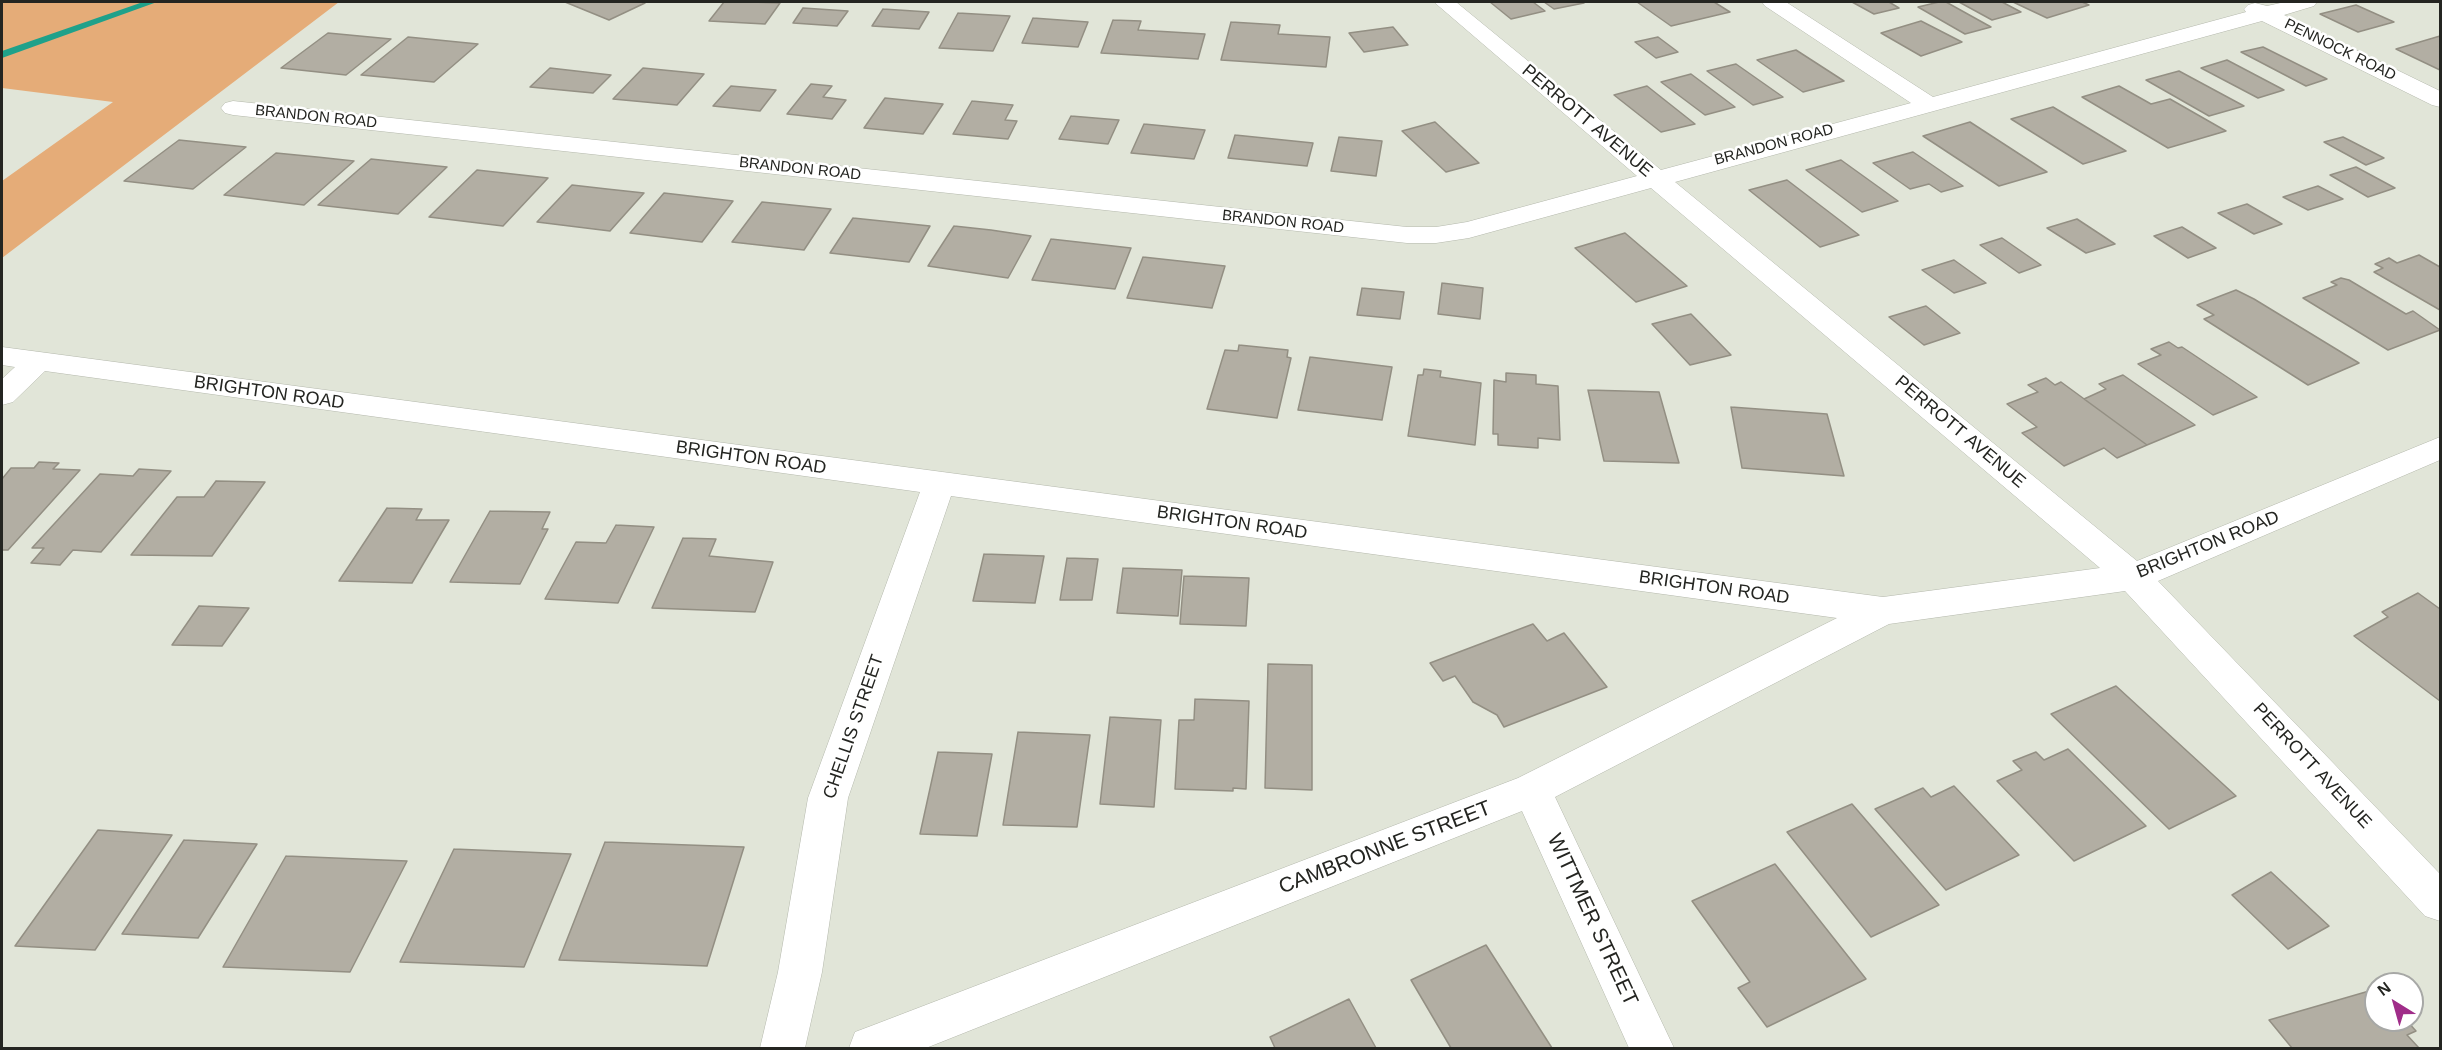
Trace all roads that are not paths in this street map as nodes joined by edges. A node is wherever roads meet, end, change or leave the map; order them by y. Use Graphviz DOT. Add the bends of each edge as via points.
graph roads {
  1 [pos="1444,2"];
  2 [pos="1772,2"];
  3 [pos="2240,2"];
  4 [pos="2307,2"];
  5 [pos="2264,13"];
  6 [pos="2440,100"];
  7 [pos="1929,104"];
  8 [pos="233,108"];
  9 [pos="1655,177"];
  10 [pos="2,356"];
  11 [pos="38,362"];
  12 [pos="2,395"];
  13 [pos="2440,448"];
  14 [pos="939,484"];
  15 [pos="2133,577"];
  16 [pos="1883,611"];
  17 [pos="1532,790"];
  18 [pos="2440,902"];
  19 [pos="782,1048"];
  20 [pos="871,1048"];
  21 [pos="1652,1048"];
  1 -- 9 [label="street, PERROTT AVENUE"];
  2 -- 7 [label="street"];
  3 -- 5 [label="street, PENNOCK ROAD"];
  4 -- 5 [label="street, BRANDON ROAD"];
  5 -- 6 [label="street, PENNOCK ROAD"];
  5 -- 7 [label="street, BRANDON ROAD"];
  7 -- 9 [label="street, BRANDON ROAD"];
  8 -- 9 [label="street, BRANDON ROAD" via="1407,235 1468,230"];
  9 -- 15 [label="street, PERROTT AVENUE"];
  10 -- 11 [label="street, BRIGHTON ROAD"];
  11 -- 12 [label="street"];
  11 -- 14 [label="street, BRIGHTON ROAD"];
  13 -- 15 [label="street, BRIGHTON ROAD"];
  14 -- 16 [label="street, BRIGHTON ROAD"];
  14 -- 19 [label="street, CHELLIS STREET" via="828,798 800,972"];
  15 -- 16 [label="street, BRIGHTON ROAD"];
  15 -- 18 [label="street, PERROTT AVENUE"];
  16 -- 17 [label="street, CAMBRONNE STREET"];
  17 -- 20 [label="street, CAMBRONNE STREET"];
  17 -- 21 [label="street, WITTMER STREET"];
}
